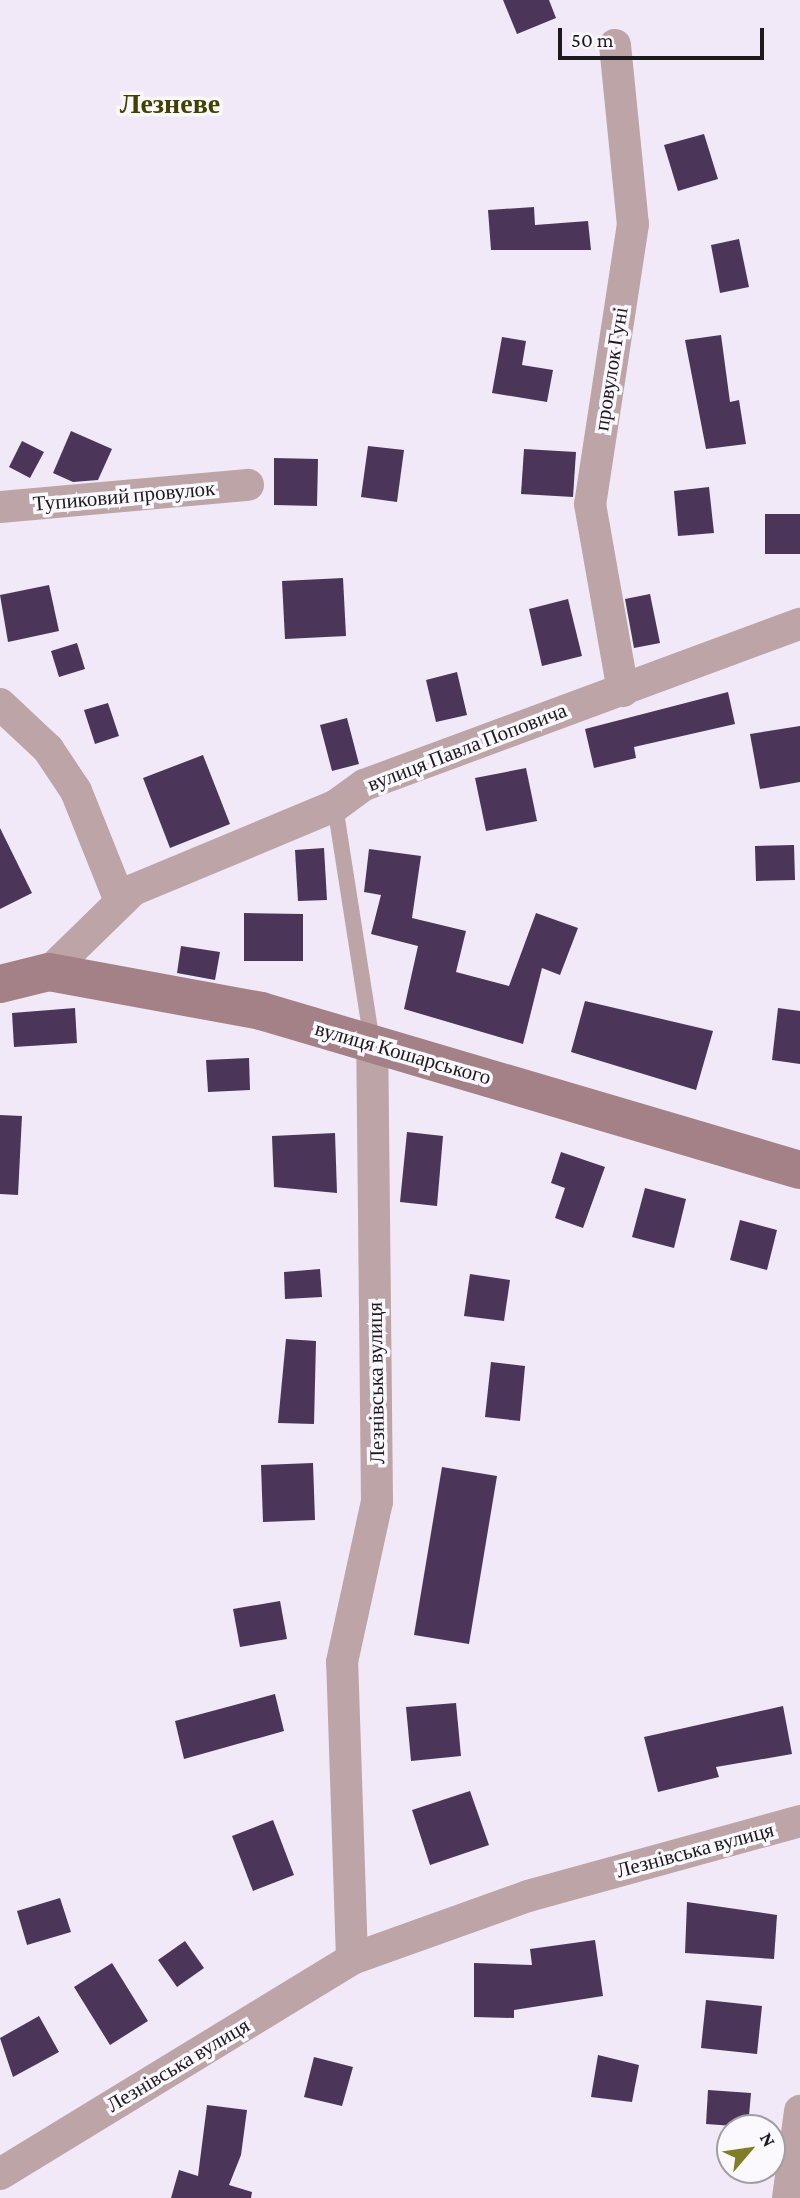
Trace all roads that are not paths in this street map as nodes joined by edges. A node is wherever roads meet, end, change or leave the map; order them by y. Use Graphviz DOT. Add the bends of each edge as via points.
graph roads {
  1 [pos="615,46"];
  2 [pos="248,485"];
  3 [pos="0,507"];
  4 [pos="800,624"];
  5 [pos="623,691"];
  6 [pos="0,704"];
  7 [pos="335,806"];
  8 [pos="120,901"];
  9 [pos="49,972"];
  10 [pos="0,984"];
  11 [pos="372,1045"];
  12 [pos="800,1170"];
  13 [pos="800,1821"];
  14 [pos="352,1959"];
  15 [pos="800,2111"];
  16 [pos="1,2168"];
  17 [pos="788,2198"];
  1 -- 5 [label="street, провулок Гуні" via="633,224 590,505"];
  2 -- 3 [label="street, Тупиковий провулок"];
  4 -- 5 [label="street, вулиця Павла Поповича"];
  5 -- 7 [label="street, вулиця Павла Поповича" via="364,785"];
  6 -- 8 [label="street" via="48,749 76,791"];
  7 -- 8 [label="street, вулиця Павла Поповича" via="133,890"];
  7 -- 11 [label="lane, Лезнівська вулиця"];
  8 -- 9 [label="street, вулиця Павла Поповича"];
  9 -- 10 [label="street, вулиця Кошарського"];
  9 -- 11 [label="street, вулиця Кошарського" via="261,1011"];
  11 -- 12 [label="street, вулиця Кошарського"];
  11 -- 14 [label="street, Лезнівська вулиця" via="377,1502 342,1662"];
  13 -- 14 [label="street, Лезнівська вулиця" via="528,1896"];
  14 -- 16 [label="street, Лезнівська вулиця"];
  15 -- 17 [label="street"];
}
